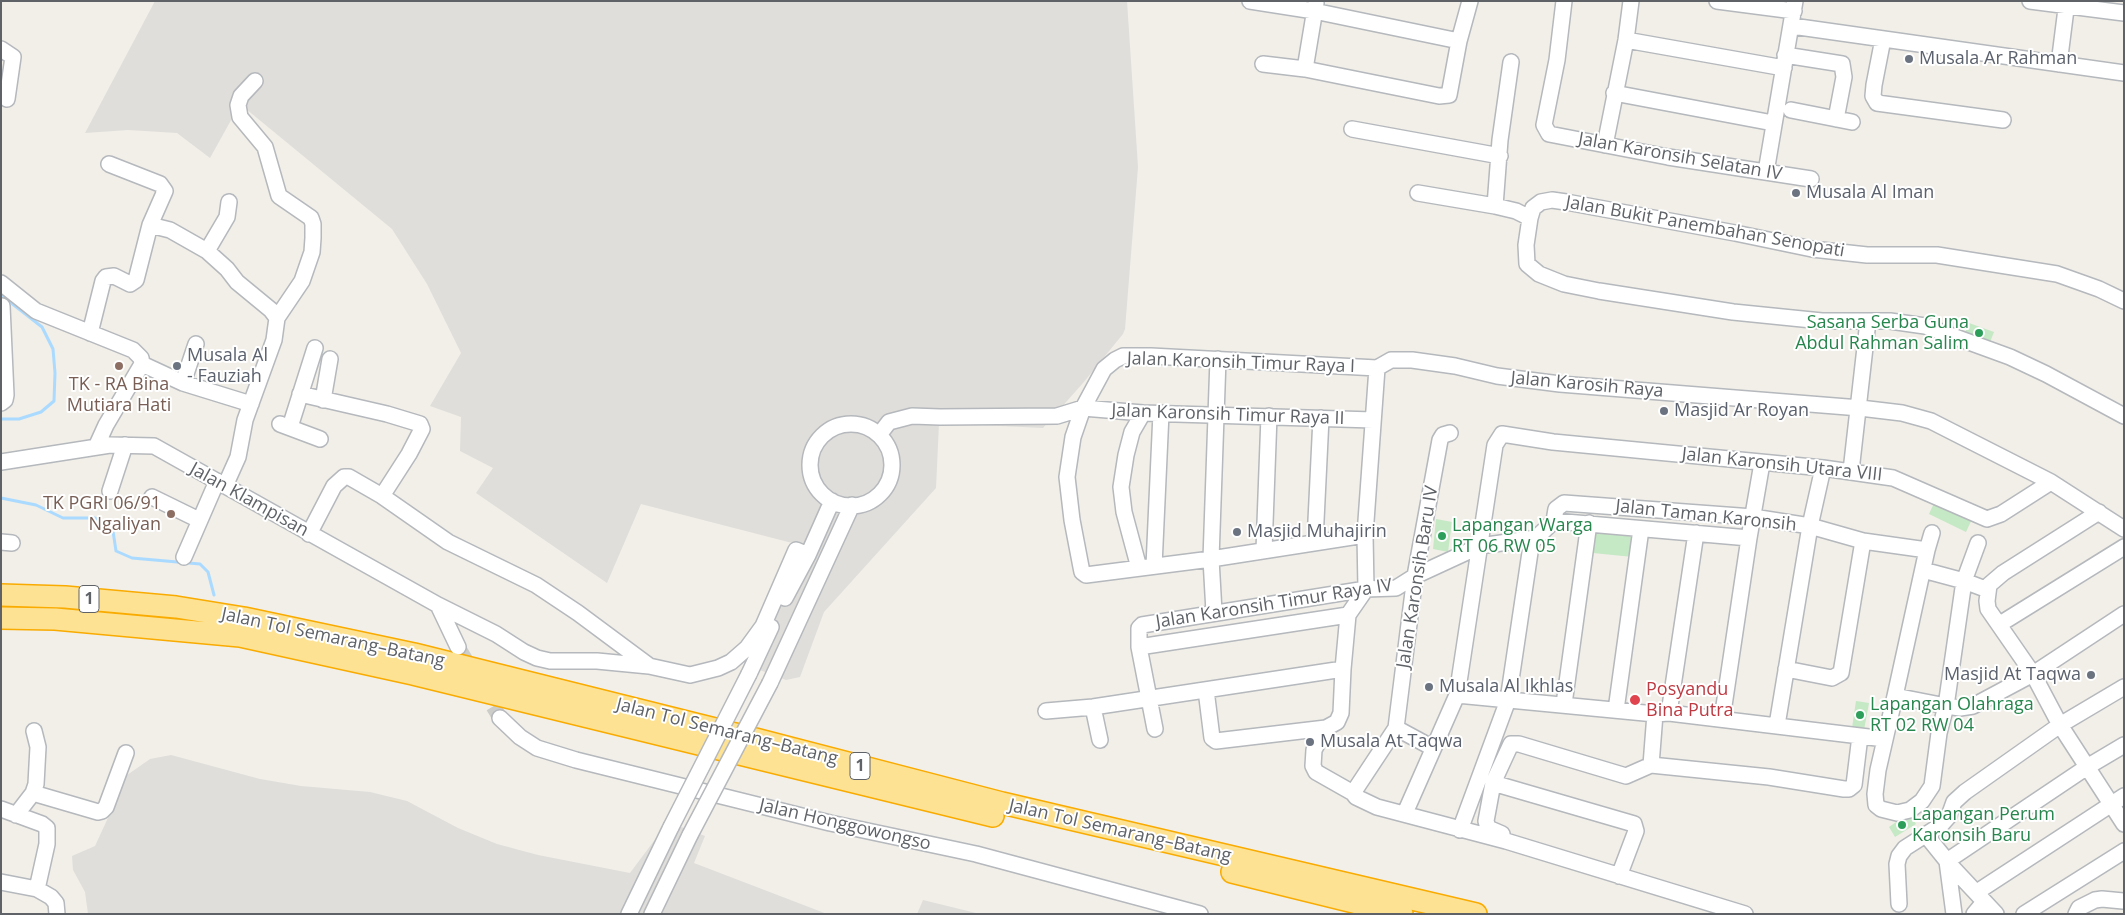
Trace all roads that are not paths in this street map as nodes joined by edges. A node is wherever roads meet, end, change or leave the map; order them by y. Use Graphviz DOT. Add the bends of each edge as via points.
graph roads {
  1 [pos="1250,1"];
  2 [pos="1470,1"];
  3 [pos="1564,1"];
  4 [pos="1631,1"];
  5 [pos="1717,1"];
  6 [pos="2030,1"];
  7 [pos="2067,3"];
  8 [pos="1316,6"];
  9 [pos="1795,6"];
  10 [pos="2124,13"];
  11 [pos="1792,26"];
  12 [pos="1883,39"];
  13 [pos="1626,40"];
  14 [pos="1459,41"];
  15 [pos="1,49"];
  16 [pos="1511,62"];
  17 [pos="1784,62"];
  18 [pos="1263,64"];
  19 [pos="2059,64"];
  20 [pos="1305,69"];
  21 [pos="2124,73"];
  22 [pos="255,81"];
  23 [pos="1614,93"];
  24 [pos="7,99"];
  25 [pos="1791,110"];
  26 [pos="1836,119"];
  27 [pos="2003,120"];
  28 [pos="1852,122"];
  29 [pos="1773,123"];
  30 [pos="1352,129"];
  31 [pos="1605,145"];
  32 [pos="1500,156"];
  33 [pos="109,164"];
  34 [pos="1766,172"];
  35 [pos="1811,179"];
  36 [pos="1418,193"];
  37 [pos="229,202"];
  38 [pos="1495,206"];
  39 [pos="1530,218"];
  40 [pos="150,225"];
  41 [pos="207,251"];
  42 [pos="1,284"];
  43 [pos="2124,300"];
  44 [pos="2,306"];
  45 [pos="277,318"];
  46 [pos="1868,321"];
  47 [pos="90,333"];
  48 [pos="196,344"];
  49 [pos="315,348"];
  50 [pos="1218,359"];
  51 [pos="330,360"];
  52 [pos="142,364"];
  53 [pos="1377,368"];
  54 [pos="183,383"];
  55 [pos="300,394"];
  56 [pos="323,400"];
  57 [pos="1,404"];
  58 [pos="251,404"];
  59 [pos="1083,408"];
  60 [pos="1860,408"];
  61 [pos="1143,413"];
  62 [pos="1161,413"];
  63 [pos="1216,415"];
  64 [pos="1269,416"];
  65 [pos="2124,416"];
  66 [pos="1321,418"];
  67 [pos="1373,420"];
  68 [pos="1450,433"];
  69 [pos="879,435"];
  70 [pos="320,439"];
  71 [pos="125,445"];
  72 [pos="96,447"];
  73 [pos="1,462"];
  74 [pos="1762,463"];
  75 [pos="1851,471"];
  76 [pos="1822,472"];
  77 [pos="1906,482"];
  78 [pos="2051,482"];
  79 [pos="221,483"];
  80 [pos="110,491"];
  81 [pos="382,496"];
  82 [pos="152,497"];
  83 [pos="832,501"];
  84 [pos="852,505"];
  85 [pos="2099,512"];
  86 [pos="1752,517"];
  87 [pos="199,520"];
  88 [pos="1554,520"];
  89 [pos="1589,523"];
  90 [pos="1810,526"];
  91 [pos="1641,529"];
  92 [pos="2124,529"];
  93 [pos="1696,533"];
  94 [pos="1932,533"];
  95 [pos="309,534"];
  96 [pos="1365,535"];
  97 [pos="1749,538"];
  98 [pos="1532,539"];
  99 [pos="1315,541"];
  100 [pos="1862,541"];
  101 [pos="1978,543"];
  102 [pos="1480,546"];
  103 [pos="2124,547"];
  104 [pos="1264,550"];
  105 [pos="1927,550"];
  106 [pos="808,555"];
  107 [pos="184,557"];
  108 [pos="1211,559"];
  109 [pos="1147,567"];
  110 [pos="1923,570"];
  111 [pos="1415,576"];
  112 [pos="1964,581"];
  113 [pos="1366,589"];
  114 [pos="1988,590"];
  115 [pos="1,595"];
  116 [pos="438,605"];
  117 [pos="1214,612"];
  118 [pos="2124,614"];
  119 [pos="1348,616"];
  120 [pos="1,618"];
  121 [pos="2000,624"];
  122 [pos="242,627"];
  123 [pos="458,646"];
  124 [pos="1139,647"];
  125 [pos="649,666"];
  126 [pos="1343,669"];
  127 [pos="1786,669"];
  128 [pos="2033,674"];
  129 [pos="2124,687"];
  130 [pos="1206,690"];
  131 [pos="1456,695"];
  132 [pos="1895,696"];
  133 [pos="1149,698"];
  134 [pos="1508,700"];
  135 [pos="1564,704"];
  136 [pos="1946,706"];
  137 [pos="1093,707"];
  138 [pos="1616,710"];
  139 [pos="1046,711"];
  140 [pos="1662,713"];
  141 [pos="500,718"];
  142 [pos="1722,719"];
  143 [pos="1777,725"];
  144 [pos="2060,725"];
  145 [pos="1326,728"];
  146 [pos="1396,728"];
  147 [pos="1154,729"];
  148 [pos="34,731"];
  149 [pos="1860,736"];
  150 [pos="1885,739"];
  151 [pos="1100,740"];
  152 [pos="2124,745"];
  153 [pos="1433,748"];
  154 [pos="126,753"];
  155 [pos="1651,765"];
  156 [pos="2087,767"];
  157 [pos="1493,783"];
  158 [pos="33,793"];
  159 [pos="1353,794"];
  160 [pos="2124,796"];
  161 [pos="2110,804"];
  162 [pos="1,809"];
  163 [pos="1405,813"];
  164 [pos="16,815"];
  165 [pos="2124,824"];
  166 [pos="1460,830"];
  167 [pos="1926,835"];
  168 [pos="2124,851"];
  169 [pos="1947,861"];
  170 [pos="1620,874"];
  171 [pos="1,882"];
  172 [pos="37,889"];
  173 [pos="1981,897"];
  174 [pos="1899,904"];
  175 [pos="2122,905"];
  176 [pos="57,914"];
  177 [pos="629,914"];
  178 [pos="652,914"];
  179 [pos="1200,914"];
  180 [pos="1402,914"];
  181 [pos="1476,914"];
  182 [pos="1745,914"];
  183 [pos="1954,914"];
  184 [pos="1974,914"];
  185 [pos="1996,914"];
  186 [pos="2024,914"];
  187 [pos="2076,914"];
  1 -- 8 [label="street"];
  2 -- 14 [label="street"];
  3 -- 31 [label="street, Jalan Karonsih Selatan IV" via="1544,125 1549,134"];
  4 -- 13 [label="street"];
  5 -- 9 [label="street"];
  6 -- 7 [label="street"];
  7 -- 10 [label="street"];
  7 -- 19 [label="street"];
  8 -- 14 [label="street"];
  8 -- 20 [label="street"];
  9 -- 11 [label="street"];
  11 -- 12 [label="street"];
  11 -- 17 [label="street"];
  12 -- 19 [label="street"];
  12 -- 27 [label="street" via="1873,96 1877,103"];
  13 -- 17 [label="street"];
  13 -- 23 [label="street"];
  14 -- 20 [label="street" via="1451,91 1444,96"];
  15 -- 24 [label="street" via="13,57"];
  16 -- 32 [label="street"];
  17 -- 26 [label="street" via="1842,64 1844,77"];
  17 -- 29 [label="street"];
  18 -- 20 [label="street"];
  19 -- 21 [label="street"];
  22 -- 45 [label="street" via="241,96 238,105 240,117 265,147 279,196 311,218 313,224 312,252 302,281"];
  23 -- 29 [label="street"];
  23 -- 31 [label="street"];
  25 -- 26 [label="street"];
  26 -- 28 [label="street"];
  29 -- 34 [label="street"];
  30 -- 32 [label="street"];
  31 -- 34 [label="street, Jalan Karonsih Selatan IV"];
  32 -- 38 [label="street"];
  33 -- 40 [label="street" via="165,188"];
  34 -- 35 [label="street, Jalan Karonsih Selatan IV"];
  36 -- 38 [label="street"];
  37 -- 41 [label="street" via="227,217"];
  38 -- 39 [label="street"];
  39 -- 43 [label="street, Jalan Bukit Panembahan Senopati" via="1533,208 1552,200 1812,249 1867,255 1937,255 2057,274"];
  39 -- 46 [label="street" via="1527,264 1550,280 1733,312 1797,319"];
  40 -- 41 [label="street" via="170,230"];
  40 -- 47 [label="street" via="136,280 130,284 114,276 102,281"];
  41 -- 45 [label="street"];
  42 -- 47 [label="street" via="36,311"];
  44 -- 57 [label="street" via="6,394"];
  45 -- 58 [label="street" via="274,340"];
  46 -- 60 [label="street"];
  46 -- 65 [label="street" via="1914,323 1967,340 2046,374"];
  47 -- 52 [label="street" via="134,350"];
  48 -- 54 [label="street"];
  49 -- 55 [label="street"];
  50 -- 53 [label="street, Jalan Karonsih Timur Raya I"];
  50 -- 59 [label="street, Jalan Karonsih Timur Raya I" via="1123,356 1104,369"];
  50 -- 63 [label="street"];
  51 -- 56 [label="street"];
  52 -- 54 [label="street"];
  52 -- 72 [label="street"];
  53 -- 60 [label="street, Jalan Karosih Raya" via="1391,360 1412,360 1560,384"];
  53 -- 67 [label="street"];
  54 -- 58 [label="street"];
  55 -- 56 [label="street"];
  55 -- 70 [label="street" via="285,425"];
  56 -- 81 [label="street" via="420,424 422,429 409,454"];
  58 -- 79 [label="street" via="238,457"];
  59 -- 61 [label="street, Jalan Karonsih Timur Raya II"];
  59 -- 69 [label="street" via="1057,416 912,416 889,422"];
  59 -- 109 [label="street, Jalan Karonsih Timur Raya I" via="1073,437 1067,476 1082,572 1086,575"];
  60 -- 75 [label="street"];
  60 -- 78 [label="street, Jalan Karosih Raya" via="1902,413 1931,422"];
  61 -- 62 [label="street, Jalan Karonsih Timur Raya II"];
  61 -- 109 [label="street" via="1132,432 1121,487 1124,512"];
  62 -- 63 [label="street, Jalan Karonsih Timur Raya II"];
  62 -- 109 [label="street"];
  63 -- 64 [label="street, Jalan Karonsih Timur Raya II"];
  63 -- 108 [label="street"];
  64 -- 66 [label="street, Jalan Karonsih Timur Raya II"];
  64 -- 104 [label="street"];
  66 -- 67 [label="street, Jalan Karonsih Timur Raya II"];
  66 -- 99 [label="street"];
  67 -- 96 [label="street"];
  68 -- 111 [label="street, Jalan Karonsih Baru IV" via="1440,440"];
  69 -- 83 [label="street" via="860,425 848,424 837,426 819,439 810,461 811,473 822,494"];
  69 -- 84 [label="street" via="891,456 889,480 874,498"];
  71 -- 72 [label="street, Jalan Klampisan"];
  71 -- 79 [label="street, Jalan Klampisan" via="154,446"];
  71 -- 80 [label="street"];
  72 -- 73 [label="street, Jalan Klampisan"];
  74 -- 76 [label="street, Jalan Karonsih Utara VIII"];
  74 -- 86 [label="street"];
  74 -- 102 [label="street, Jalan Karonsih Utara VIII" via="1502,434 1498,438 1489,478"];
  75 -- 76 [label="street, Jalan Karonsih Utara VIII"];
  75 -- 77 [label="street, Jalan Karonsih Utara VIII"];
  76 -- 77 [label="street" via="1888,488"];
  76 -- 90 [label="street"];
  77 -- 78 [label="street, Jalan Karonsih Utara VIII" via="1987,518 2001,514"];
  78 -- 85 [label="street, Jalan Karosih Raya"];
  79 -- 87 [label="street"];
  79 -- 95 [label="street, Jalan Klampisan"];
  81 -- 95 [label="street" via="344,477 334,486"];
  81 -- 125 [label="street" via="448,542 536,585"];
  82 -- 87 [label="street"];
  83 -- 84 [label="street"];
  83 -- 106 [label="street"];
  84 -- 178 [label="street, bridge" via="770,683"];
  85 -- 92 [label="street, Jalan Karosih Raya"];
  85 -- 114 [label="street" via="2003,573 1992,581"];
  86 -- 88 [label="street, Jalan Taman Karonsih" via="1569,502 1557,507"];
  86 -- 90 [label="street, Jalan Taman Karonsih"];
  86 -- 97 [label="street"];
  87 -- 107 [label="street"];
  88 -- 89 [label="street, Jalan Taman Karonsih"];
  88 -- 98 [label="street, Jalan Taman Karonsih"];
  89 -- 91 [label="street, Jalan Taman Karonsih"];
  89 -- 135 [label="street"];
  90 -- 100 [label="street, Jalan Taman Karonsih"];
  90 -- 127 [label="street"];
  91 -- 93 [label="street, Jalan Taman Karonsih"];
  91 -- 138 [label="street"];
  93 -- 97 [label="street, Jalan Taman Karonsih"];
  93 -- 140 [label="street"];
  94 -- 105 [label="street"];
  95 -- 116 [label="street, Jalan Klampisan"];
  96 -- 99 [label="street"];
  96 -- 113 [label="street"];
  97 -- 142 [label="street"];
  98 -- 102 [label="street"];
  98 -- 134 [label="street"];
  99 -- 104 [label="street"];
  100 -- 105 [label="street, Jalan Taman Karonsih"];
  100 -- 127 [label="street" via="1841,673 1832,678"];
  101 -- 112 [label="street"];
  102 -- 111 [label="street, Jalan Karonsih Timur Raya IV"];
  102 -- 131 [label="street"];
  103 -- 121 [label="street"];
  104 -- 108 [label="street"];
  105 -- 110 [label="street"];
  106 -- 125 [label="street, Jalan Klampisan" via="796,550 763,626 747,648 731,662 690,675"];
  106 -- 177 [label="street, bridge"];
  108 -- 109 [label="street"];
  108 -- 117 [label="street"];
  110 -- 112 [label="street"];
  110 -- 132 [label="street"];
  111 -- 113 [label="street, Jalan Karonsih Timur Raya IV" via="1396,588"];
  111 -- 146 [label="street, Jalan Karonsih Baru IV"];
  112 -- 114 [label="street"];
  112 -- 136 [label="street"];
  113 -- 117 [label="street, Jalan Karonsih Timur Raya IV"];
  113 -- 119 [label="street"];
  114 -- 121 [label="street" via="1988,609"];
  115 -- 122 [label="highway, Jalan Tol Semarang–Batang / 1" via="176,607"];
  116 -- 123 [label="street"];
  116 -- 125 [label="street, Jalan Klampisan" via="537,658"];
  117 -- 124 [label="street, Jalan Karonsih Timur Raya IV" via="1142,625"];
  118 -- 128 [label="street"];
  119 -- 124 [label="street, Jalan Karonsih Timur Raya IV"];
  119 -- 126 [label="street"];
  120 -- 122 [label="highway, Jalan Tol Semarang–Batang / 1" via="55,619 164,629"];
  121 -- 128 [label="street"];
  122 -- 180 [label="highway, Jalan Tol Semarang–Batang / 1" via="413,674"];
  122 -- 181 [label="highway, Jalan Tol Semarang–Batang / 1" via="414,654 1002,803"];
  124 -- 133 [label="street, Jalan Karonsih Timur Raya IV"];
  126 -- 130 [label="street"];
  126 -- 145 [label="street" via="1342,713 1337,722"];
  127 -- 143 [label="street"];
  128 -- 136 [label="street" via="1973,706"];
  128 -- 144 [label="street"];
  129 -- 144 [label="street"];
  130 -- 133 [label="street"];
  130 -- 145 [label="street" via="1212,738 1219,741"];
  131 -- 134 [label="street"];
  131 -- 153 [label="street"];
  132 -- 136 [label="street"];
  132 -- 150 [label="street"];
  133 -- 137 [label="street"];
  133 -- 147 [label="street, Jalan Karonsih Timur Raya IV"];
  134 -- 135 [label="street"];
  134 -- 166 [label="street"];
  135 -- 138 [label="street"];
  136 -- 150 [label="street" via="1932,786 1922,802 1910,810 1891,812 1878,807 1875,802"];
  137 -- 139 [label="street"];
  137 -- 151 [label="street"];
  138 -- 140 [label="street"];
  140 -- 142 [label="street"];
  140 -- 155 [label="street"];
  141 -- 179 [label="street, Jalan Honggowongso" via="537,748 576,760 830,823 976,854"];
  142 -- 143 [label="street"];
  143 -- 149 [label="street"];
  144 -- 156 [label="street"];
  144 -- 167 [label="street" via="1958,797 1946,820"];
  145 -- 159 [label="street" via="1312,755 1313,766 1316,772"];
  146 -- 153 [label="street"];
  146 -- 159 [label="street"];
  148 -- 158 [label="street" via="38,762"];
  149 -- 150 [label="street"];
  149 -- 155 [label="street" via="1855,781 1849,789"];
  152 -- 156 [label="street"];
  153 -- 163 [label="street"];
  154 -- 158 [label="street" via="102,811"];
  155 -- 157 [label="street" via="1626,776 1514,744 1510,746"];
  156 -- 161 [label="street"];
  156 -- 169 [label="street"];
  157 -- 170 [label="street" via="1486,821 1491,831"];
  157 -- 170 [label="street" via="1634,824 1636,832"];
  158 -- 164 [label="street"];
  159 -- 163 [label="street" via="1377,807"];
  160 -- 161 [label="street"];
  161 -- 165 [label="street"];
  161 -- 173 [label="street"];
  162 -- 164 [label="street"];
  163 -- 166 [label="street"];
  164 -- 172 [label="street" via="47,828"];
  166 -- 170 [label="street" via="1506,840"];
  167 -- 169 [label="street"];
  167 -- 174 [label="street" via="1905,848 1899,856"];
  168 -- 186 [label="street"];
  169 -- 173 [label="street"];
  169 -- 183 [label="street"];
  170 -- 182 [label="street"];
  171 -- 172 [label="street"];
  172 -- 176 [label="street" via="52,896"];
  173 -- 184 [label="street"];
  173 -- 185 [label="street"];
  175 -- 187 [label="street" via="2095,900 2079,908"];
}
